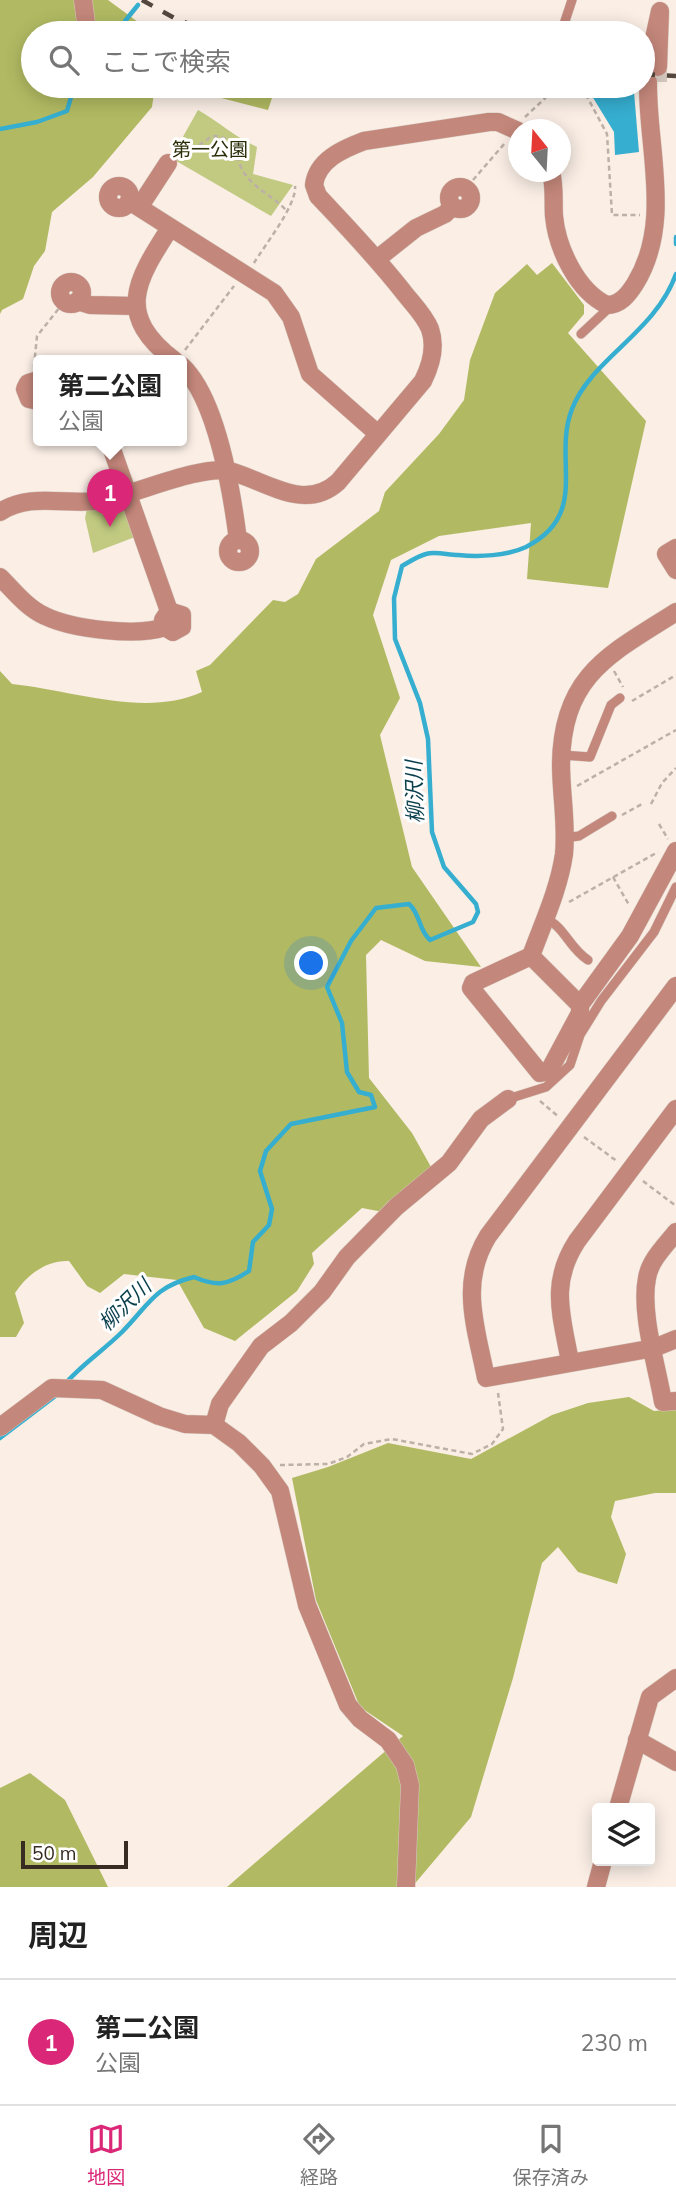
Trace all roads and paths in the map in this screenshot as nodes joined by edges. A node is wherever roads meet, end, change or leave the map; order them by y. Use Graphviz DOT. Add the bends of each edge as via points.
graph roads {
  1 [pos="83,0"];
  2 [pos="572,0"];
  3 [pos="661,6"];
  4 [pos="86,21"];
  5 [pos="565,21"];
  6 [pos="655,57"];
  7 [pos="545,98"];
  8 [pos="588,98"];
  9 [pos="652,98"];
  10 [pos="527,119"];
  11 [pos="508,126"];
  12 [pos="508,140"];
  13 [pos="184,148"];
  14 [pos="168,163"];
  15 [pos="473,180"];
  16 [pos="552,182"];
  17 [pos="295,186"];
  18 [pos="453,206"];
  19 [pos="286,210"];
  20 [pos="647,214"];
  21 [pos="170,228"];
  22 [pos="377,259"];
  23 [pos="250,268"];
  24 [pos="233,287"];
  25 [pos="68,304"];
  26 [pos="135,306"];
  27 [pos="611,306"];
  28 [pos="581,334"];
  29 [pos="36,355"];
  30 [pos="175,355"];
  31 [pos="184,355"];
  32 [pos="187,368"];
  33 [pos="33,377"];
  34 [pos="33,400"];
  35 [pos="378,434"];
  36 [pos="111,446"];
  37 [pos="228,471"];
  38 [pos="127,495"];
  39 [pos="0,512"];
  40 [pos="238,540"];
  41 [pos="676,548"];
  42 [pos="676,570"];
  43 [pos="0,577"];
  44 [pos="676,612"];
  45 [pos="676,675"];
  46 [pos="618,677"];
  47 [pos="620,698"];
  48 [pos="676,730"];
  49 [pos="562,755"];
  50 [pos="676,768"];
  51 [pos="571,790"];
  52 [pos="642,804"];
  53 [pos="650,804"];
  54 [pos="612,816"];
  55 [pos="659,824"];
  56 [pos="564,838"];
  57 [pos="671,849"];
  58 [pos="613,877"];
  59 [pos="676,887"];
  60 [pos="569,902"];
  61 [pos="636,907"];
  62 [pos="545,918"];
  63 [pos="531,956"];
  64 [pos="588,960"];
  65 [pos="676,986"];
  66 [pos="580,1005"];
  67 [pos="529,1092"];
  68 [pos="508,1099"];
  69 [pos="676,1109"];
  70 [pos="570,1126"];
  71 [pos="630,1170"];
  72 [pos="676,1206"];
  73 [pos="676,1232"];
  74 [pos="676,1339"];
  75 [pos="654,1348"];
  76 [pos="570,1362"];
  77 [pos="494,1376"];
  78 [pos="676,1401"];
  79 [pos="214,1425"];
  80 [pos="0,1427"];
  81 [pos="262,1466"];
  82 [pos="676,1678"];
  83 [pos="637,1740"];
  84 [pos="676,1762"];
  85 [pos="619,1803"];
  86 [pos="602,1866"];
  87 [pos="407,1887"];
  88 [pos="596,1887"];
  1 -- 4 [label="street"];
  2 -- 5 [label="lane"];
  3 -- 6 [label="street"];
  7 -- 10 [label="path"];
  8 -- 20 [label="path" via="607,134 612,215"];
  9 -- 27 [label="street" via="656,214 652,243 634,285"];
  11 -- 22 [label="street" via="489,122 364,141 320,167 314,185 318,196"];
  12 -- 15 [label="path"];
  13 -- 19 [label="path" via="188,153 212,136 228,139 246,176"];
  14 -- 21 [label="street" via="134,203"];
  16 -- 27 [label="street" via="554,216 565,256 588,292"];
  17 -- 19 [label="path"];
  18 -- 22 [label="street"];
  19 -- 23 [label="path"];
  21 -- 26 [label="street" via="139,281"];
  21 -- 35 [label="street" via="274,293 291,317 310,374"];
  22 -- 35 [label="street" via="420,312 433,345 423,381"];
  24 -- 31 [label="path"];
  25 -- 26 [label="street"];
  25 -- 29 [label="path" via="37,337"];
  26 -- 30 [label="street" via="145,334"];
  27 -- 28 [label="lane"];
  32 -- 37 [label="street" via="200,388"];
  33 -- 34 [label="street" via="25,389"];
  35 -- 37 [label="street" via="338,482 321,494 296,496"];
  36 -- 38 [label="street"];
  37 -- 38 [label="street" via="209,471"];
  37 -- 40 [label="street"];
  38 -- 39 [label="street" via="95,502 33,500"];
  38 -- 43 [label="street" via="167,619 153,631 68,624 45,616"];
  41 -- 42 [label="street" via="666,554"];
  44 -- 49 [label="street" via="605,657 585,680 566,720"];
  45 -- 46 [label="path" via="632,702"];
  47 -- 49 [label="lane" via="611,705 590,757"];
  48 -- 51 [label="path"];
  49 -- 56 [label="street"];
  50 -- 53 [label="path"];
  52 -- 54 [label="path"];
  54 -- 56 [label="lane" via="579,836"];
  55 -- 57 [label="path"];
  56 -- 62 [label="street" via="559,877"];
  57 -- 58 [label="path" via="660,850"];
  57 -- 66 [label="street" via="631,936"];
  58 -- 60 [label="path"];
  58 -- 61 [label="path" via="629,905"];
  59 -- 67 [label="lane" via="654,932 580,1035 570,1065 546,1087"];
  62 -- 63 [label="street"];
  62 -- 64 [label="lane" via="558,924 575,952"];
  63 -- 66 [label="street"];
  63 -- 66 [label="street" via="471,988 540,1073 549,1071 558,1056"];
  65 -- 70 [label="street"];
  67 -- 68 [label="lane"];
  67 -- 70 [label="path"];
  68 -- 79 [label="street" via="481,1119 449,1163 366,1237 314,1300 261,1346 220,1404"];
  69 -- 71 [label="street"];
  70 -- 71 [label="path"];
  70 -- 77 [label="street" via="488,1236 474,1263 471,1296 486,1378"];
  71 -- 72 [label="path"];
  71 -- 76 [label="street" via="563,1264 558,1294"];
  73 -- 75 [label="street" via="647,1277"];
  74 -- 75 [label="street"];
  75 -- 76 [label="street"];
  75 -- 78 [label="street" via="663,1402"];
  76 -- 77 [label="street"];
  77 -- 81 [label="path" via="503,1429 492,1444 472,1454 391,1439 364,1444 328,1464"];
  79 -- 80 [label="street" via="185,1424 159,1416 102,1390 62,1388"];
  79 -- 81 [label="street"];
  81 -- 87 [label="street" via="280,1491 307,1605 348,1705 388,1740 405,1765 410,1785"];
  82 -- 83 [label="street" via="650,1697"];
  83 -- 84 [label="street"];
  83 -- 85 [label="street"];
  86 -- 88 [label="street"];
}
